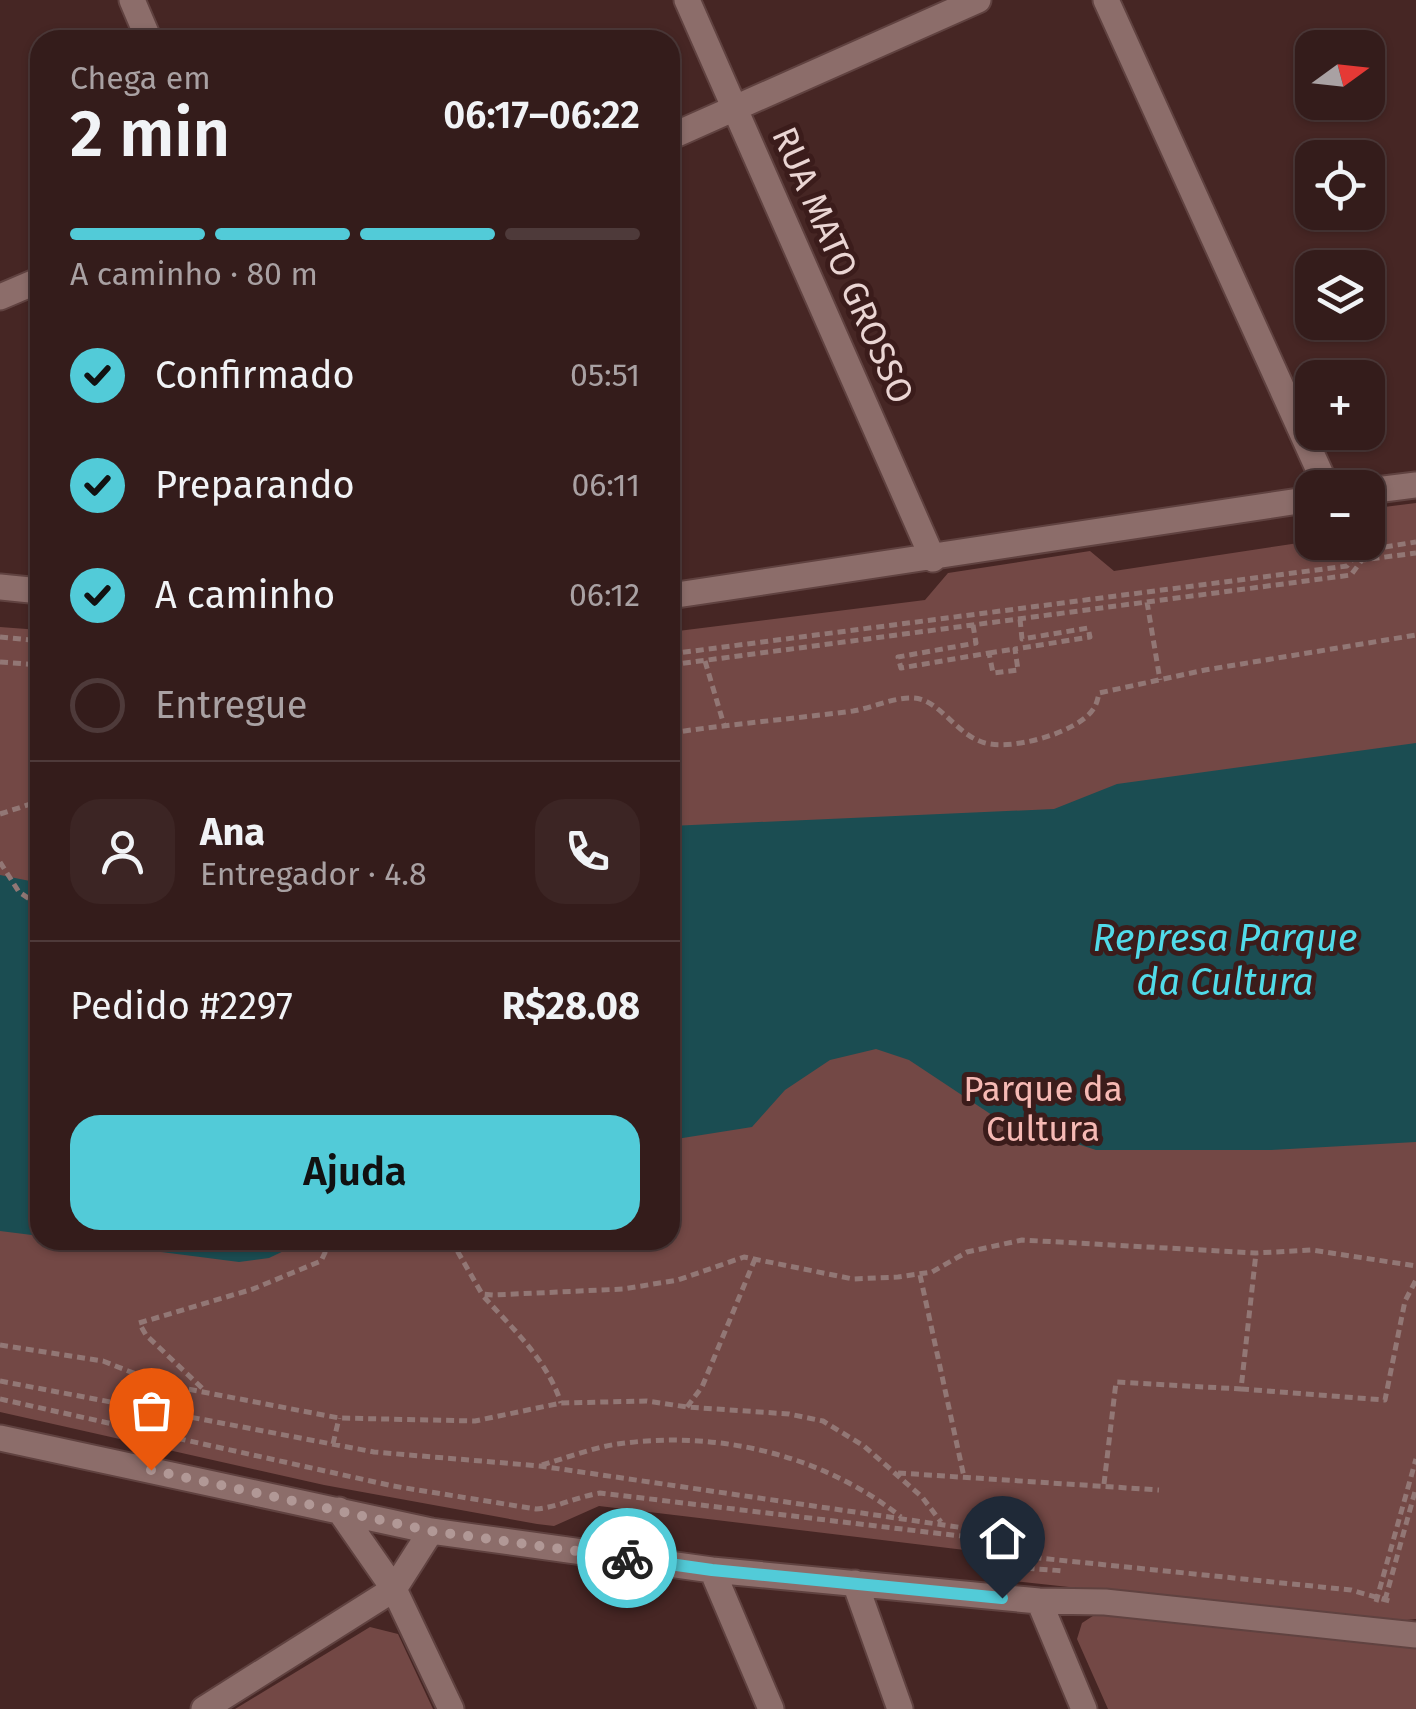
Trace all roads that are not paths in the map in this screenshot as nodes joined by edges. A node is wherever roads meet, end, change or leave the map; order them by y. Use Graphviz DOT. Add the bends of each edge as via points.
graph roads {
  1 [pos="132,0"];
  2 [pos="687,0"];
  3 [pos="978,0"];
  4 [pos="1106,0"];
  5 [pos="145,30"];
  6 [pos="737,108"];
  7 [pos="680,133"];
  8 [pos="30,284"];
  9 [pos="0,298"];
  10 [pos="1319,470"];
  11 [pos="1416,485"];
  12 [pos="1385,490"];
  13 [pos="1295,502"];
  14 [pos="933,559"];
  15 [pos="0,588"];
  16 [pos="30,591"];
  17 [pos="680,595"];
  18 [pos="0,1438"];
  19 [pos="340,1510"];
  20 [pos="431,1531"];
  21 [pos="712,1570"];
  22 [pos="855,1584"];
  23 [pos="394,1589"];
  24 [pos="1039,1601"];
  25 [pos="1416,1635"];
  26 [pos="204,1709"];
  27 [pos="451,1709"];
  28 [pos="771,1709"];
  29 [pos="900,1709"];
  30 [pos="1084,1709"];
  1 -- 5 [label="street"];
  2 -- 6 [label="street, RUA MATO GROSSO"];
  3 -- 6 [label="street"];
  4 -- 10 [label="street"];
  6 -- 7 [label="street"];
  6 -- 14 [label="street, RUA MATO GROSSO"];
  8 -- 9 [label="street"];
  11 -- 12 [label="street"];
  13 -- 14 [label="street"];
  14 -- 17 [label="street"];
  15 -- 16 [label="street"];
  18 -- 19 [label="street"];
  19 -- 20 [label="street"];
  19 -- 23 [label="street"];
  20 -- 21 [label="street"];
  20 -- 23 [label="street"];
  21 -- 22 [label="street"];
  21 -- 28 [label="street"];
  22 -- 24 [label="street"];
  22 -- 29 [label="street"];
  23 -- 26 [label="street"];
  23 -- 27 [label="street"];
  24 -- 25 [label="street" via="1106,1602"];
  24 -- 30 [label="street"];
}
